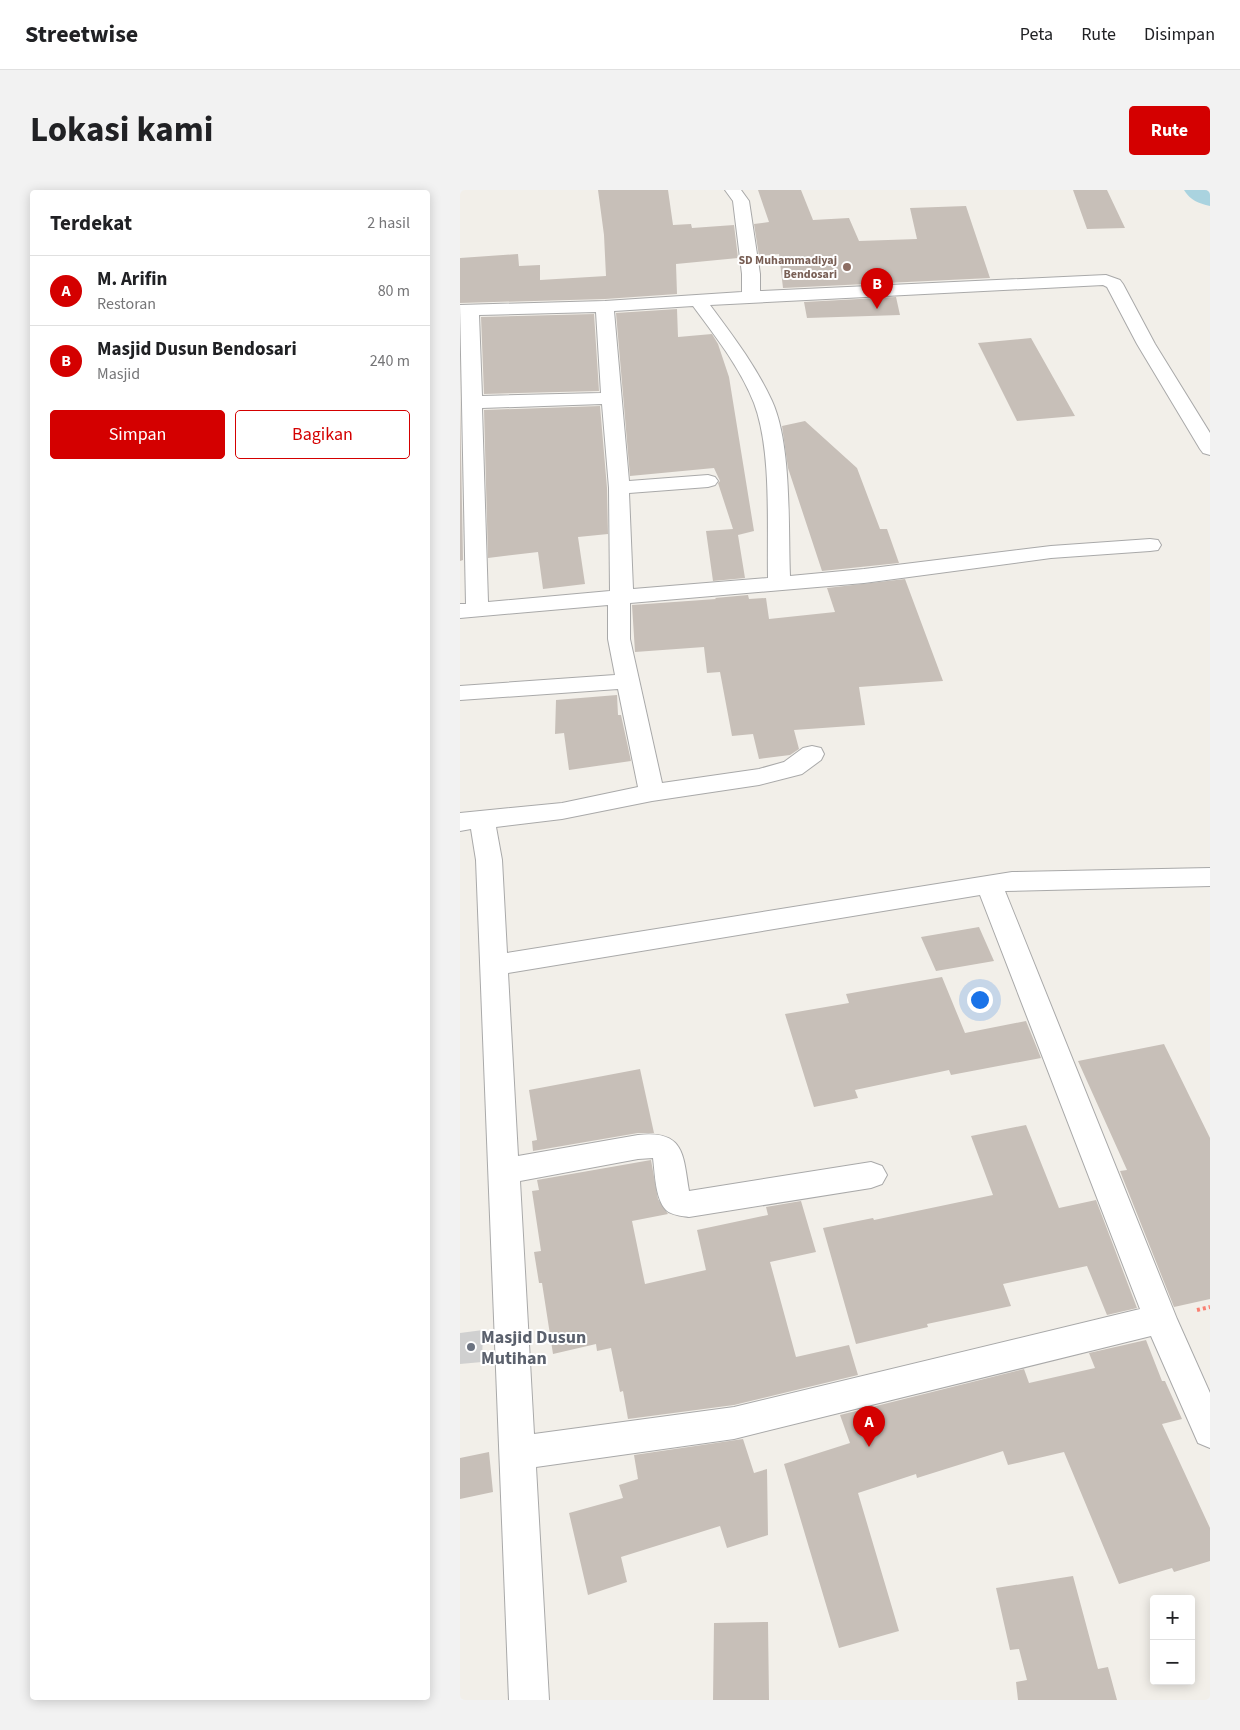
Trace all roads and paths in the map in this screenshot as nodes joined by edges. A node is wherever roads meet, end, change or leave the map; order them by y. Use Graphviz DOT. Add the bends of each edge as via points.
graph roads {
  1 [pos="733,190"];
  2 [pos="751,296"];
  3 [pos="698,301"];
  4 [pos="605,306"];
  5 [pos="465,310"];
  6 [pos="610,398"];
  7 [pos="473,402"];
  8 [pos="1189,414"];
  9 [pos="1210,414"];
  10 [pos="1210,449"];
  11 [pos="708,481"];
  12 [pos="619,488"];
  13 [pos="1150,545"];
  14 [pos="779,584"];
  15 [pos="619,598"];
  16 [pos="468,611"];
  17 [pos="627,681"];
  18 [pos="460,694"];
  19 [pos="812,754"];
  20 [pos="652,793"];
  21 [pos="471,821"];
  22 [pos="1210,877"];
  23 [pos="989,885"];
  24 [pos="494,965"];
  25 [pos="503,1171"];
  26 [pos="871,1175"];
  27 [pos="1160,1319"];
  28 [pos="1210,1432"];
  29 [pos="517,1453"];
  30 [pos="529,1700"];
  1 -- 2 [label="street" via="741,201"];
  2 -- 3 [label="street"];
  2 -- 8 [label="street" via="1106,280 1114,284"];
  3 -- 4 [label="street"];
  3 -- 14 [label="street" via="739,357 764,402 775,459"];
  4 -- 5 [label="street"];
  4 -- 6 [label="street"];
  5 -- 7 [label="street"];
  6 -- 7 [label="street"];
  6 -- 12 [label="street"];
  7 -- 16 [label="street"];
  8 -- 9 [label="street"];
  8 -- 10 [label="street"];
  11 -- 12 [label="street"];
  12 -- 15 [label="street" via="622,588"];
  13 -- 14 [label="street" via="1051,552"];
  14 -- 15 [label="street"];
  15 -- 16 [label="street"];
  15 -- 17 [label="street" via="619,639"];
  17 -- 18 [label="street"];
  17 -- 20 [label="street"];
  19 -- 20 [label="street" via="793,768 774,774"];
  20 -- 21 [label="street" via="562,811"];
  21 -- 24 [label="street" via="489,860"];
  22 -- 23 [label="street" via="1012,881"];
  23 -- 24 [label="street"];
  23 -- 27 [label="street"];
  24 -- 25 [label="street"];
  25 -- 26 [label="street" via="655,1146 663,1148 667,1154 675,1198 689,1204"];
  25 -- 29 [label="street"];
  27 -- 28 [label="street"];
  27 -- 29 [label="street" via="734,1423"];
  29 -- 30 [label="street"];
}
